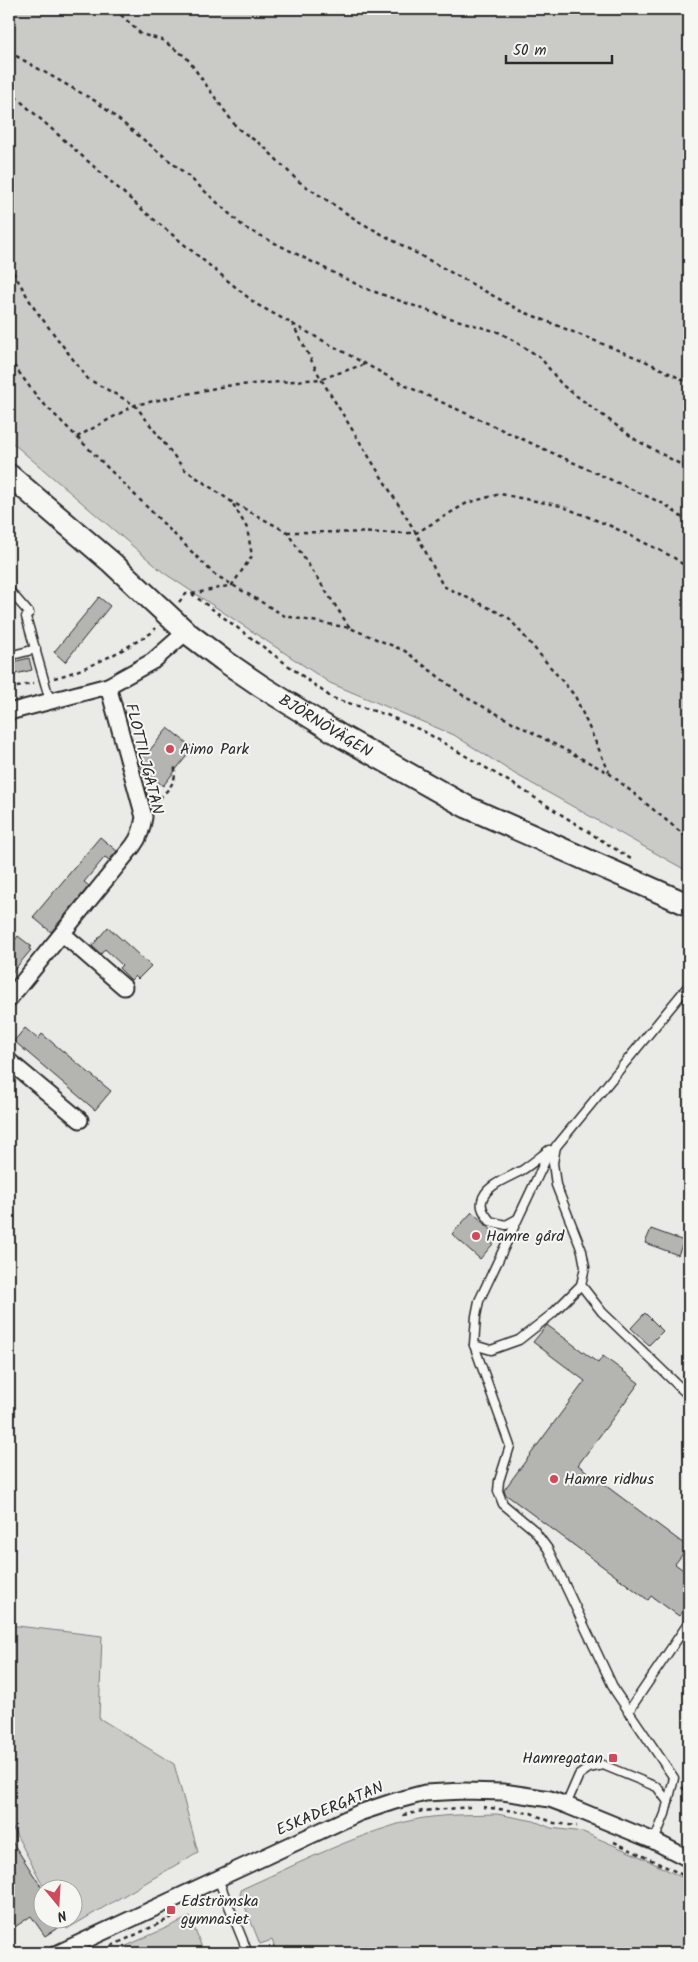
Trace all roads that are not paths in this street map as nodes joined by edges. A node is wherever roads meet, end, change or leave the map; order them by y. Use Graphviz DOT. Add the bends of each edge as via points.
graph roads {
  1 [pos="9,475"];
  2 [pos="9,590"];
  3 [pos="186,632"];
  4 [pos="36,649"];
  5 [pos="9,656"];
  6 [pos="108,686"];
  7 [pos="50,701"];
  8 [pos="9,712"];
  9 [pos="689,905"];
  10 [pos="63,934"];
  11 [pos="689,985"];
  12 [pos="124,987"];
  13 [pos="9,999"];
  14 [pos="9,1061"];
  15 [pos="80,1120"];
  16 [pos="557,1144"];
  17 [pos="517,1219"];
  18 [pos="581,1285"];
  19 [pos="474,1345"];
  20 [pos="689,1396"];
  21 [pos="689,1622"];
  22 [pos="628,1712"];
  23 [pos="668,1802"];
  24 [pos="566,1805"];
  25 [pos="654,1841"];
  26 [pos="689,1859"];
  27 [pos="218,1879"];
  28 [pos="58,1953"];
  29 [pos="248,1953"];
  1 -- 3 [label="main road, BJÖRNÖVÄGEN" via="112,562"];
  2 -- 4 [label="lane" via="28,615"];
  3 -- 6 [label="street, FLOTTILJGATAN" via="153,661"];
  3 -- 9 [label="main road, BJÖRNÖVÄGEN" via="261,686 432,789"];
  4 -- 5 [label="lane"];
  4 -- 7 [label="lane"];
  6 -- 7 [label="street, FLOTTILJGATAN"];
  6 -- 10 [label="street, FLOTTILJGATAN" via="144,817 138,839"];
  7 -- 8 [label="street, FLOTTILJGATAN"];
  10 -- 12 [label="street"];
  10 -- 13 [label="street, FLOTTILJGATAN"];
  11 -- 16 [label="lane"];
  14 -- 15 [label="street"];
  16 -- 17 [label="lane" via="546,1159"];
  16 -- 17 [label="lane" via="485,1194 482,1209 490,1221 506,1225"];
  16 -- 18 [label="lane" via="554,1163 556,1185 582,1251 585,1267"];
  17 -- 19 [label="lane" via="479,1301"];
  18 -- 19 [label="lane" via="519,1340 492,1350"];
  18 -- 20 [label="lane" via="602,1312"];
  19 -- 22 [label="lane" via="510,1446 499,1481 501,1500 534,1530 548,1549 607,1675"];
  21 -- 22 [label="lane"];
  22 -- 23 [label="lane" via="674,1778"];
  23 -- 24 [label="lane" via="656,1787 603,1765 588,1768 579,1775"];
  23 -- 25 [label="lane"];
  24 -- 25 [label="street, ESKADERGATAN"];
  24 -- 27 [label="street, ESKADERGATAN" via="550,1799 503,1792 425,1793 359,1813"];
  25 -- 26 [label="street, ESKADERGATAN"];
  27 -- 28 [label="street, ESKADERGATAN"];
  27 -- 29 [label="lane"];
}
